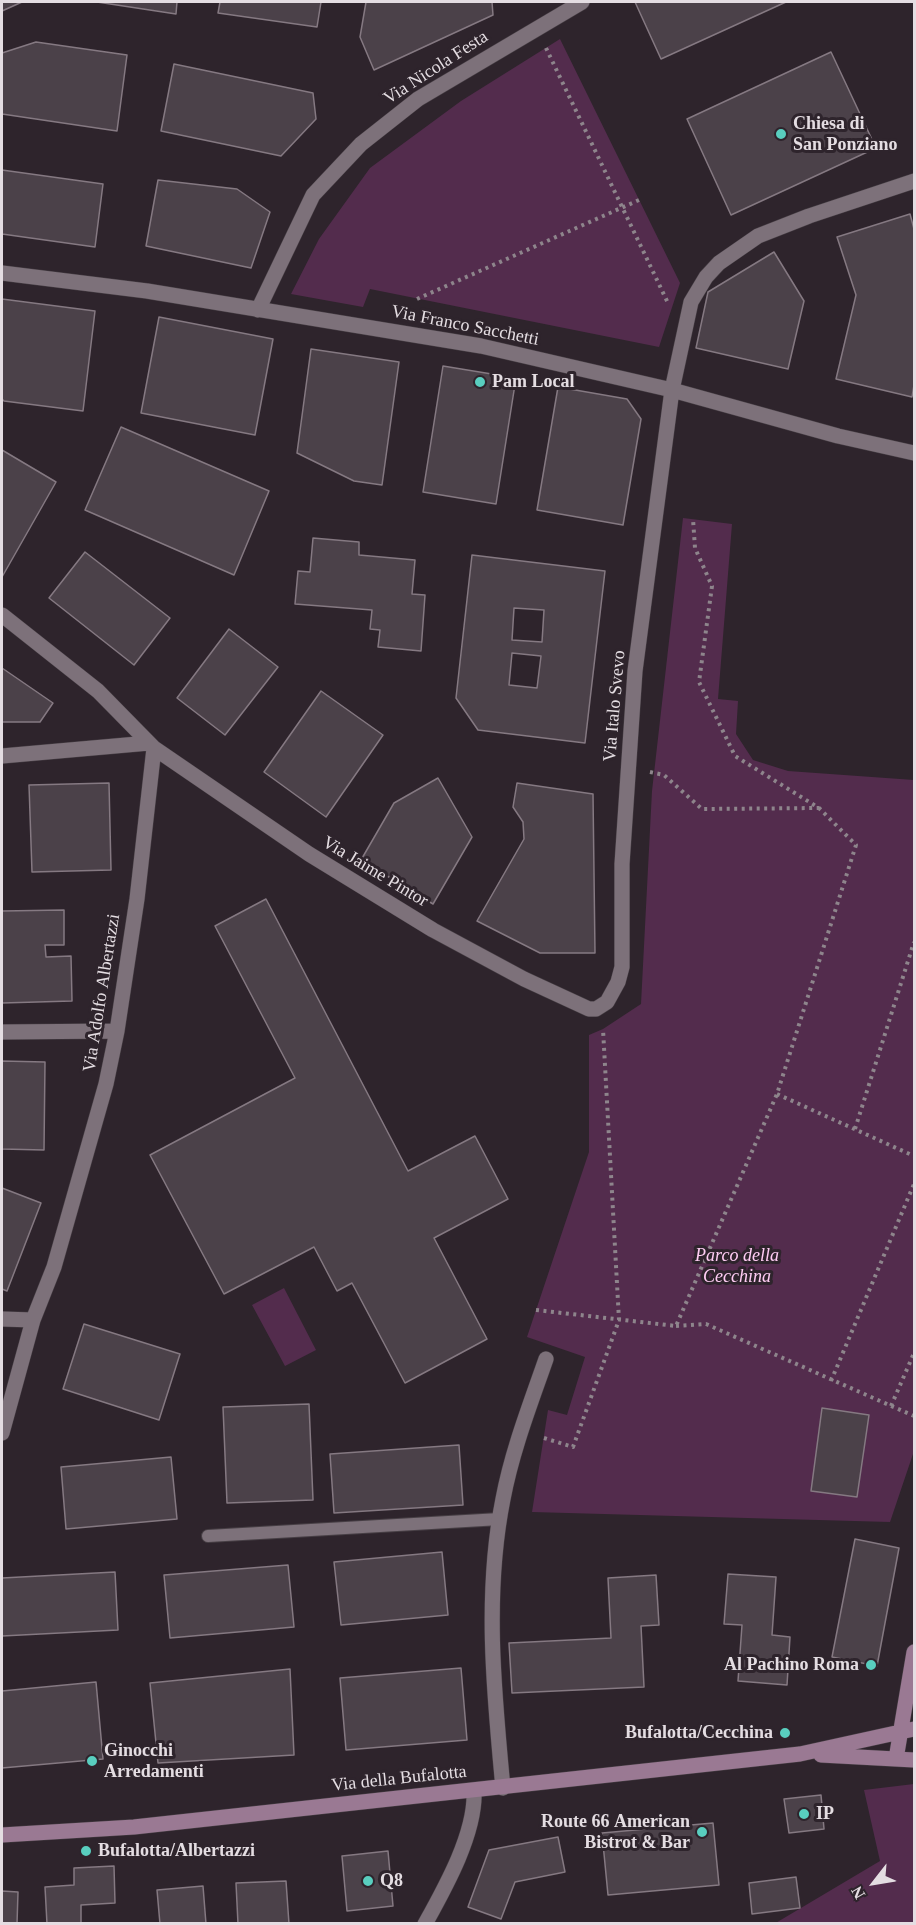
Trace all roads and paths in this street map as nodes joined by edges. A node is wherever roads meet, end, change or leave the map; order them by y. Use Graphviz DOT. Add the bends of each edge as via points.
graph roads {
  1 [pos="582,2"];
  2 [pos="566,6"];
  3 [pos="546,48"];
  4 [pos="915,181"];
  5 [pos="639,200"];
  6 [pos="622,208"];
  7 [pos="2,273"];
  8 [pos="417,299"];
  9 [pos="671,309"];
  10 [pos="258,310"];
  11 [pos="672,390"];
  12 [pos="915,453"];
  13 [pos="693,519"];
  14 [pos="2,615"];
  15 [pos="151,745"];
  16 [pos="2,756"];
  17 [pos="629,769"];
  18 [pos="819,808"];
  19 [pos="915,942"];
  20 [pos="592,1009"];
  21 [pos="117,1031"];
  22 [pos="2,1032"];
  23 [pos="777,1094"];
  24 [pos="855,1129"];
  25 [pos="915,1156"];
  26 [pos="915,1184"];
  27 [pos="536,1310"];
  28 [pos="2,1319"];
  29 [pos="33,1320"];
  30 [pos="619,1320"];
  31 [pos="676,1326"];
  32 [pos="915,1353"];
  33 [pos="546,1359"];
  34 [pos="831,1381"];
  35 [pos="891,1406"];
  36 [pos="915,1416"];
  37 [pos="2,1433"];
  38 [pos="544,1438"];
  39 [pos="500,1519"];
  40 [pos="208,1536"];
  41 [pos="915,1652"];
  42 [pos="907,1731"];
  43 [pos="800,1754"];
  44 [pos="896,1759"];
  45 [pos="915,1760"];
  46 [pos="503,1788"];
  47 [pos="474,1791"];
  48 [pos="2,1835"];
  49 [pos="425,1923"];
  1 -- 2 [label="street, Via Nicola Festa"];
  2 -- 10 [label="street, Via Nicola Festa" via="418,99 361,144 313,195"];
  3 -- 6 [label="path"];
  4 -- 11 [label="street, Via Italo Svevo" via="783,225 758,236 719,263 691,302"];
  5 -- 6 [label="path"];
  6 -- 8 [label="path"];
  6 -- 9 [label="path"];
  7 -- 10 [label="street, Via Franco Sacchetti"];
  10 -- 11 [label="street, Via Franco Sacchetti" via="481,346"];
  11 -- 12 [label="street, Via Franco Sacchetti"];
  11 -- 17 [label="street, Via Italo Svevo" via="635,671"];
  13 -- 18 [label="path" via="695,548 712,586 699,682 735,756"];
  14 -- 15 [label="street" via="98,691"];
  15 -- 16 [label="street"];
  15 -- 20 [label="street, Via Jaime Pintor" via="309,854 424,924 524,979"];
  15 -- 21 [label="street, Via Adolfo Albertazzi" via="137,899"];
  17 -- 18 [label="path" via="664,775 702,809"];
  17 -- 20 [label="street, Via Italo Svevo" via="622,864 622,967 607,1002"];
  18 -- 23 [label="path" via="856,845"];
  19 -- 24 [label="path"];
  20 -- 30 [label="path" via="603,1029"];
  21 -- 22 [label="street"];
  21 -- 29 [label="street, Via Adolfo Albertazzi" via="106,1084 60,1245"];
  23 -- 24 [label="path"];
  23 -- 31 [label="path"];
  24 -- 25 [label="path"];
  26 -- 34 [label="path"];
  27 -- 30 [label="path"];
  28 -- 29 [label="street"];
  29 -- 37 [label="street, Via Adolfo Albertazzi"];
  30 -- 31 [label="path"];
  30 -- 38 [label="path" via="573,1447"];
  31 -- 34 [label="path" via="706,1324"];
  32 -- 35 [label="path"];
  33 -- 39 [label="street" via="514,1454"];
  34 -- 35 [label="path"];
  35 -- 36 [label="path"];
  39 -- 40 [label="lane"];
  39 -- 46 [label="street" via="493,1650"];
  41 -- 42 [label="street"];
  42 -- 43 [label="street, Via della Bufalotta"];
  42 -- 44 [label="street"];
  43 -- 44 [label="street, Via della Bufalotta"];
  43 -- 46 [label="street, Via della Bufalotta"];
  44 -- 45 [label="street, Via della Bufalotta"];
  46 -- 47 [label="street, Via della Bufalotta"];
  47 -- 48 [label="street, Via della Bufalotta" via="134,1827"];
  47 -- 49 [label="street" via="474,1810 460,1854"];
}
